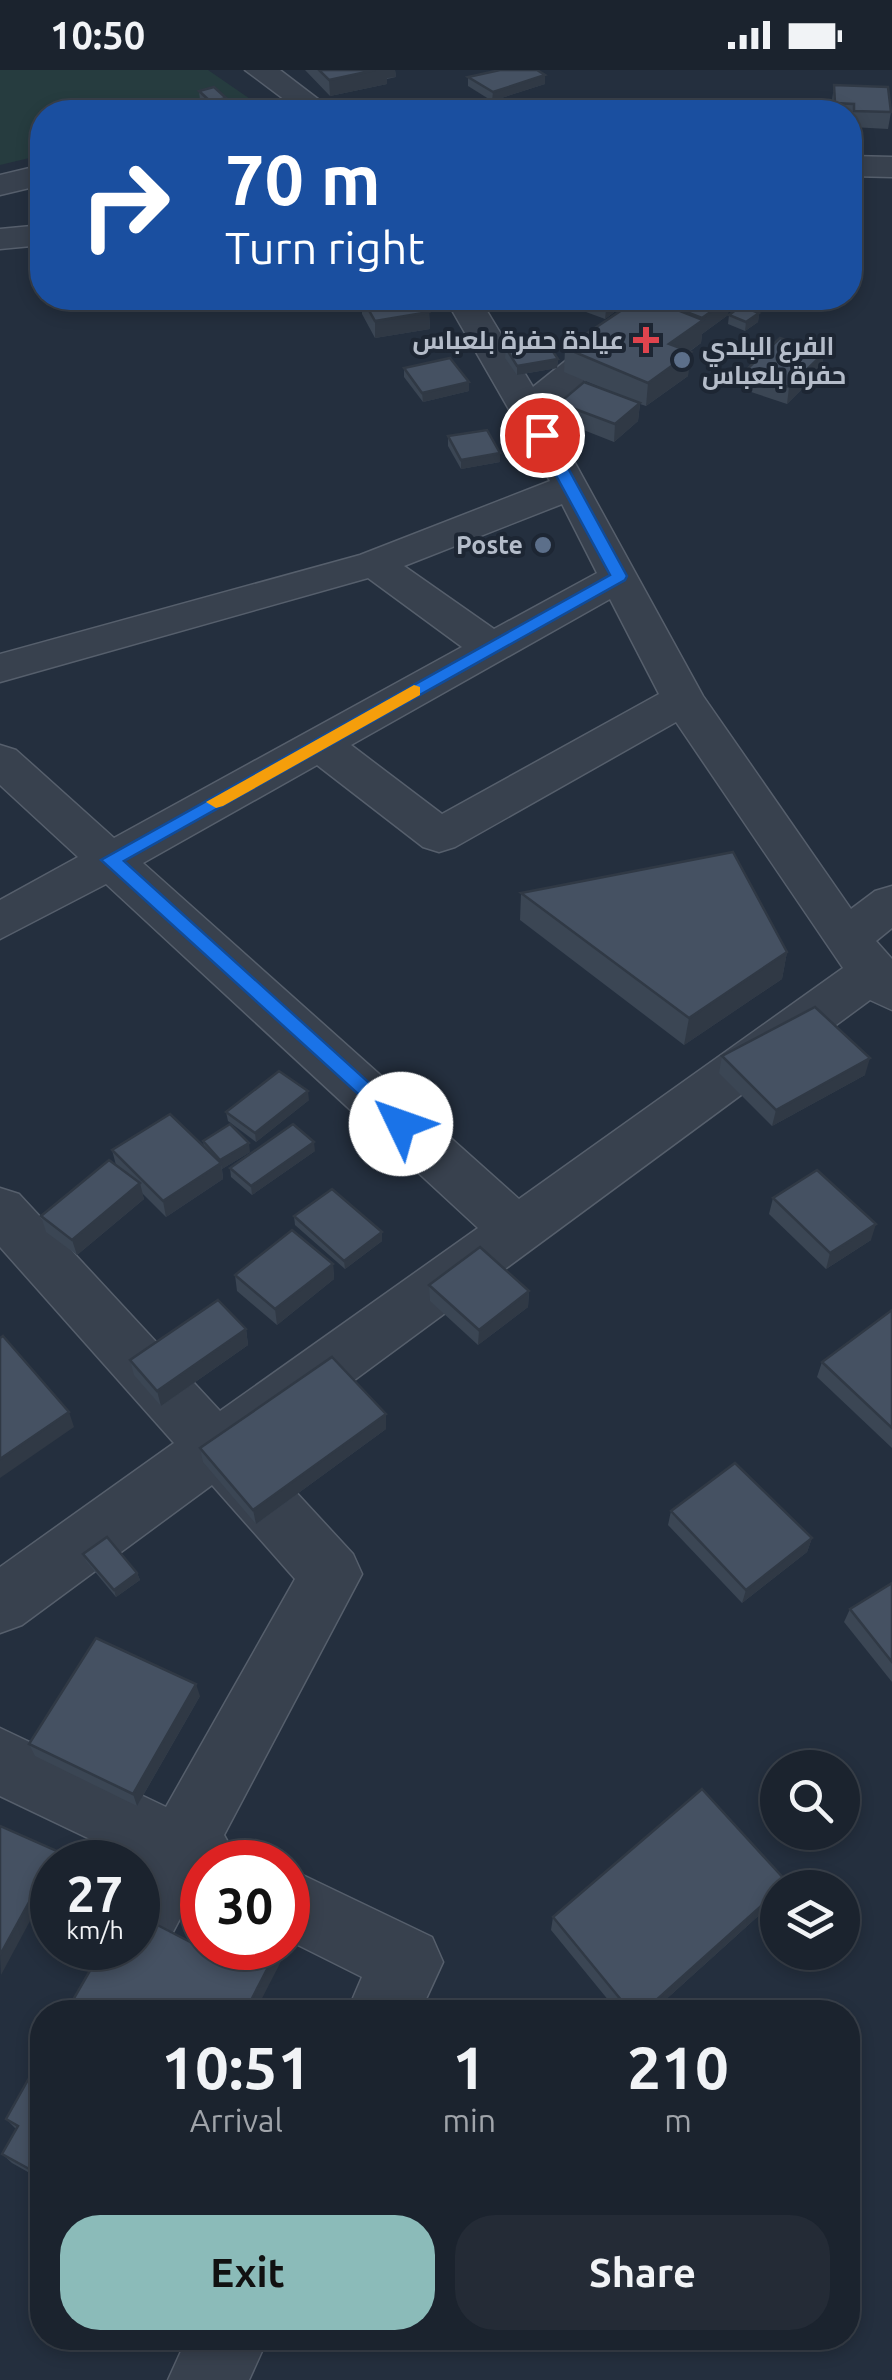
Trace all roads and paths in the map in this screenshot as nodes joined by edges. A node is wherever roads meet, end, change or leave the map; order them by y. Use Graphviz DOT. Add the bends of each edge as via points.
graph roads {
  1 [pos="260,70"];
  2 [pos="299,100"];
  3 [pos="862,166"];
  4 [pos="892,166"];
  5 [pos="30,178"];
  6 [pos="0,185"];
  7 [pos="30,236"];
  8 [pos="0,239"];
  9 [pos="469,310"];
  10 [pos="650,310"];
  11 [pos="527,410"];
  12 [pos="572,486"];
  13 [pos="374,564"];
  14 [pos="619,576"];
  15 [pos="492,648"];
  16 [pos="0,668"];
  17 [pos="682,698"];
  18 [pos="320,744"];
  19 [pos="0,760"];
  20 [pos="111,860"];
  21 [pos="892,903"];
  22 [pos="0,922"];
  23 [pos="870,968"];
  24 [pos="0,1210"];
  25 [pos="517,1230"];
  26 [pos="214,1449"];
  27 [pos="0,1604"];
  28 [pos="0,1761"];
  29 [pos="200,1840"];
  30 [pos="180,1850"];
  31 [pos="180,1873"];
  32 [pos="160,1901"];
  33 [pos="310,1914"];
  34 [pos="389,2000"];
  35 [pos="222,2350"];
  36 [pos="208,2380"];
  1 -- 2 [label="street"];
  3 -- 4 [label="street"];
  5 -- 6 [label="street"];
  7 -- 8 [label="street"];
  9 -- 11 [label="street"];
  10 -- 11 [label="street"];
  11 -- 12 [label="street"];
  12 -- 13 [label="street"];
  12 -- 14 [label="street"];
  13 -- 15 [label="street"];
  13 -- 16 [label="street"];
  14 -- 15 [label="street"];
  14 -- 17 [label="street"];
  15 -- 18 [label="street"];
  17 -- 18 [label="street" via="439,836"];
  17 -- 23 [label="street"];
  18 -- 20 [label="street"];
  19 -- 20 [label="street"];
  20 -- 22 [label="street"];
  20 -- 25 [label="street"];
  21 -- 23 [label="street"];
  23 -- 25 [label="street"];
  24 -- 26 [label="street"];
  25 -- 26 [label="street"];
  26 -- 27 [label="street"];
  26 -- 29 [label="street" via="330,1574"];
  28 -- 30 [label="street"];
  31 -- 32 [label="street"];
  33 -- 34 [label="street" via="407,1962"];
  35 -- 36 [label="street"];
}
